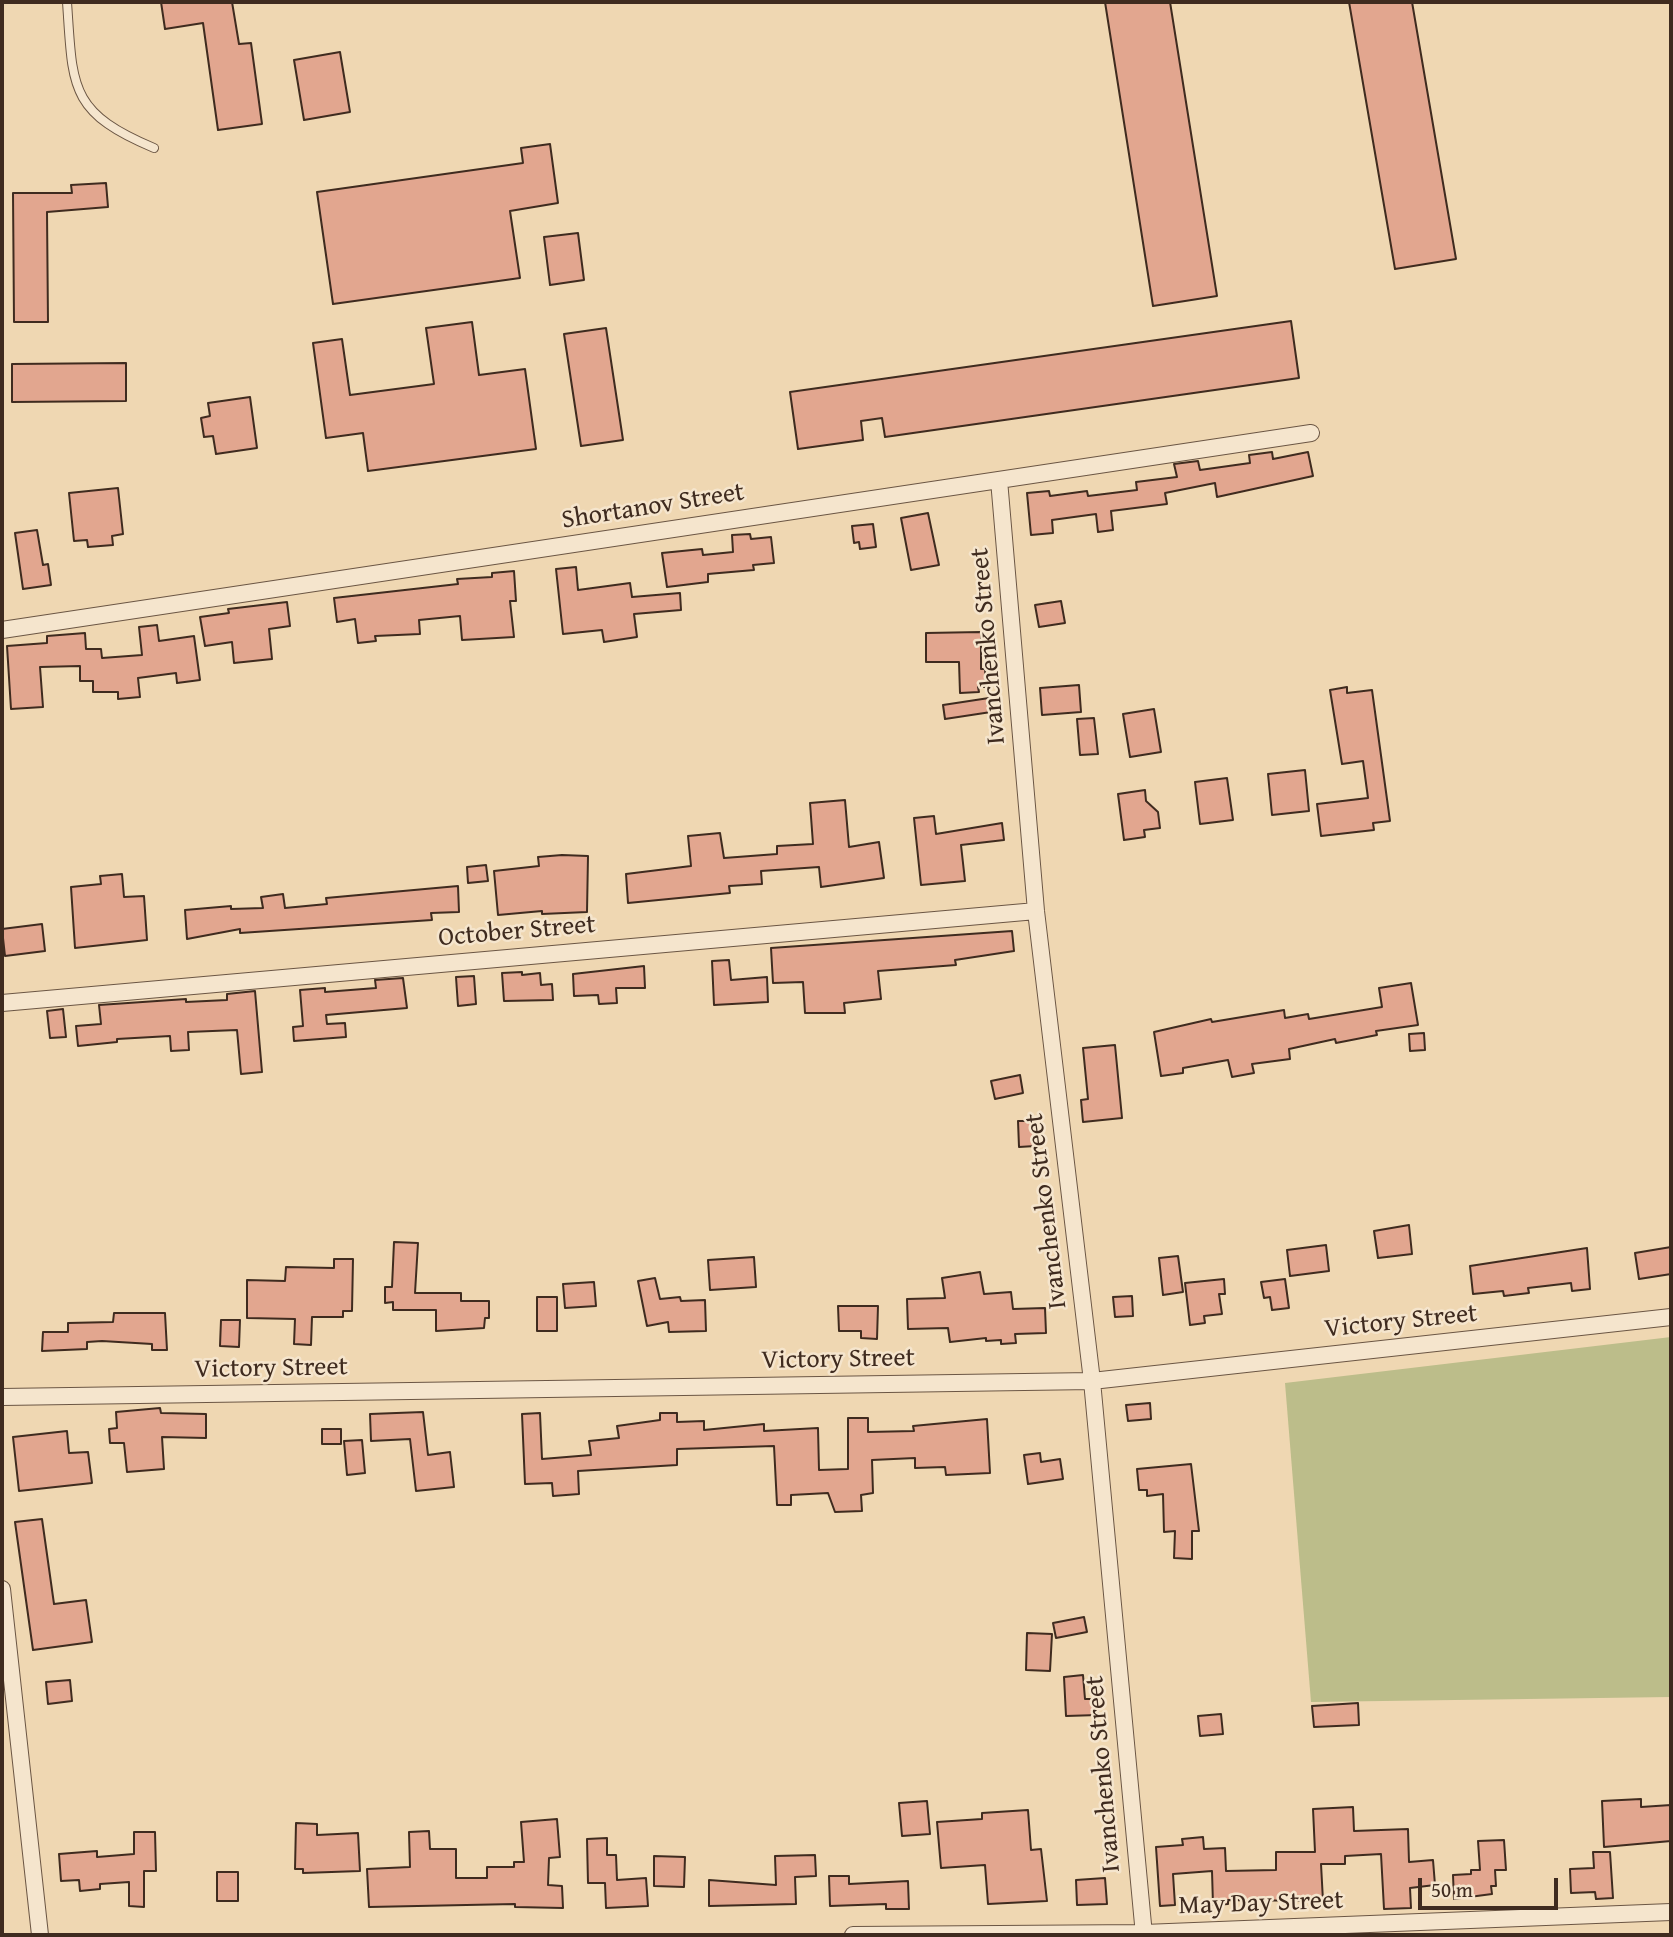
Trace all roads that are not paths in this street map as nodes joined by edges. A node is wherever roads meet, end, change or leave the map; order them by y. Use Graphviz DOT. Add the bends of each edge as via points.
graph roads {
  1 [pos="67,2"];
  2 [pos="154,148"];
  3 [pos="1311,433"];
  4 [pos="999,480"];
  5 [pos="2,630"];
  6 [pos="1036,911"];
  7 [pos="2,1003"];
  8 [pos="1671,1317"];
  9 [pos="1092,1381"];
  10 [pos="2,1397"];
  11 [pos="2,1589"];
  12 [pos="1671,1912"];
  13 [pos="1144,1934"];
  14 [pos="40,1935"];
  15 [pos="853,1935"];
  1 -- 2 [label="lane" via="72,71 82,99 124,135"];
  3 -- 4 [label="street, Shortanov Street"];
  4 -- 5 [label="street, Shortanov Street"];
  4 -- 6 [label="street, Ivanchenko Street"];
  6 -- 7 [label="street, October Street"];
  6 -- 9 [label="street, Ivanchenko Street"];
  8 -- 9 [label="street, Victory Street"];
  9 -- 10 [label="street, Victory Street"];
  9 -- 13 [label="street, Ivanchenko Street"];
  11 -- 14 [label="street"];
  12 -- 13 [label="street, May Day Street"];
  13 -- 15 [label="street, May Day Street"];
}
